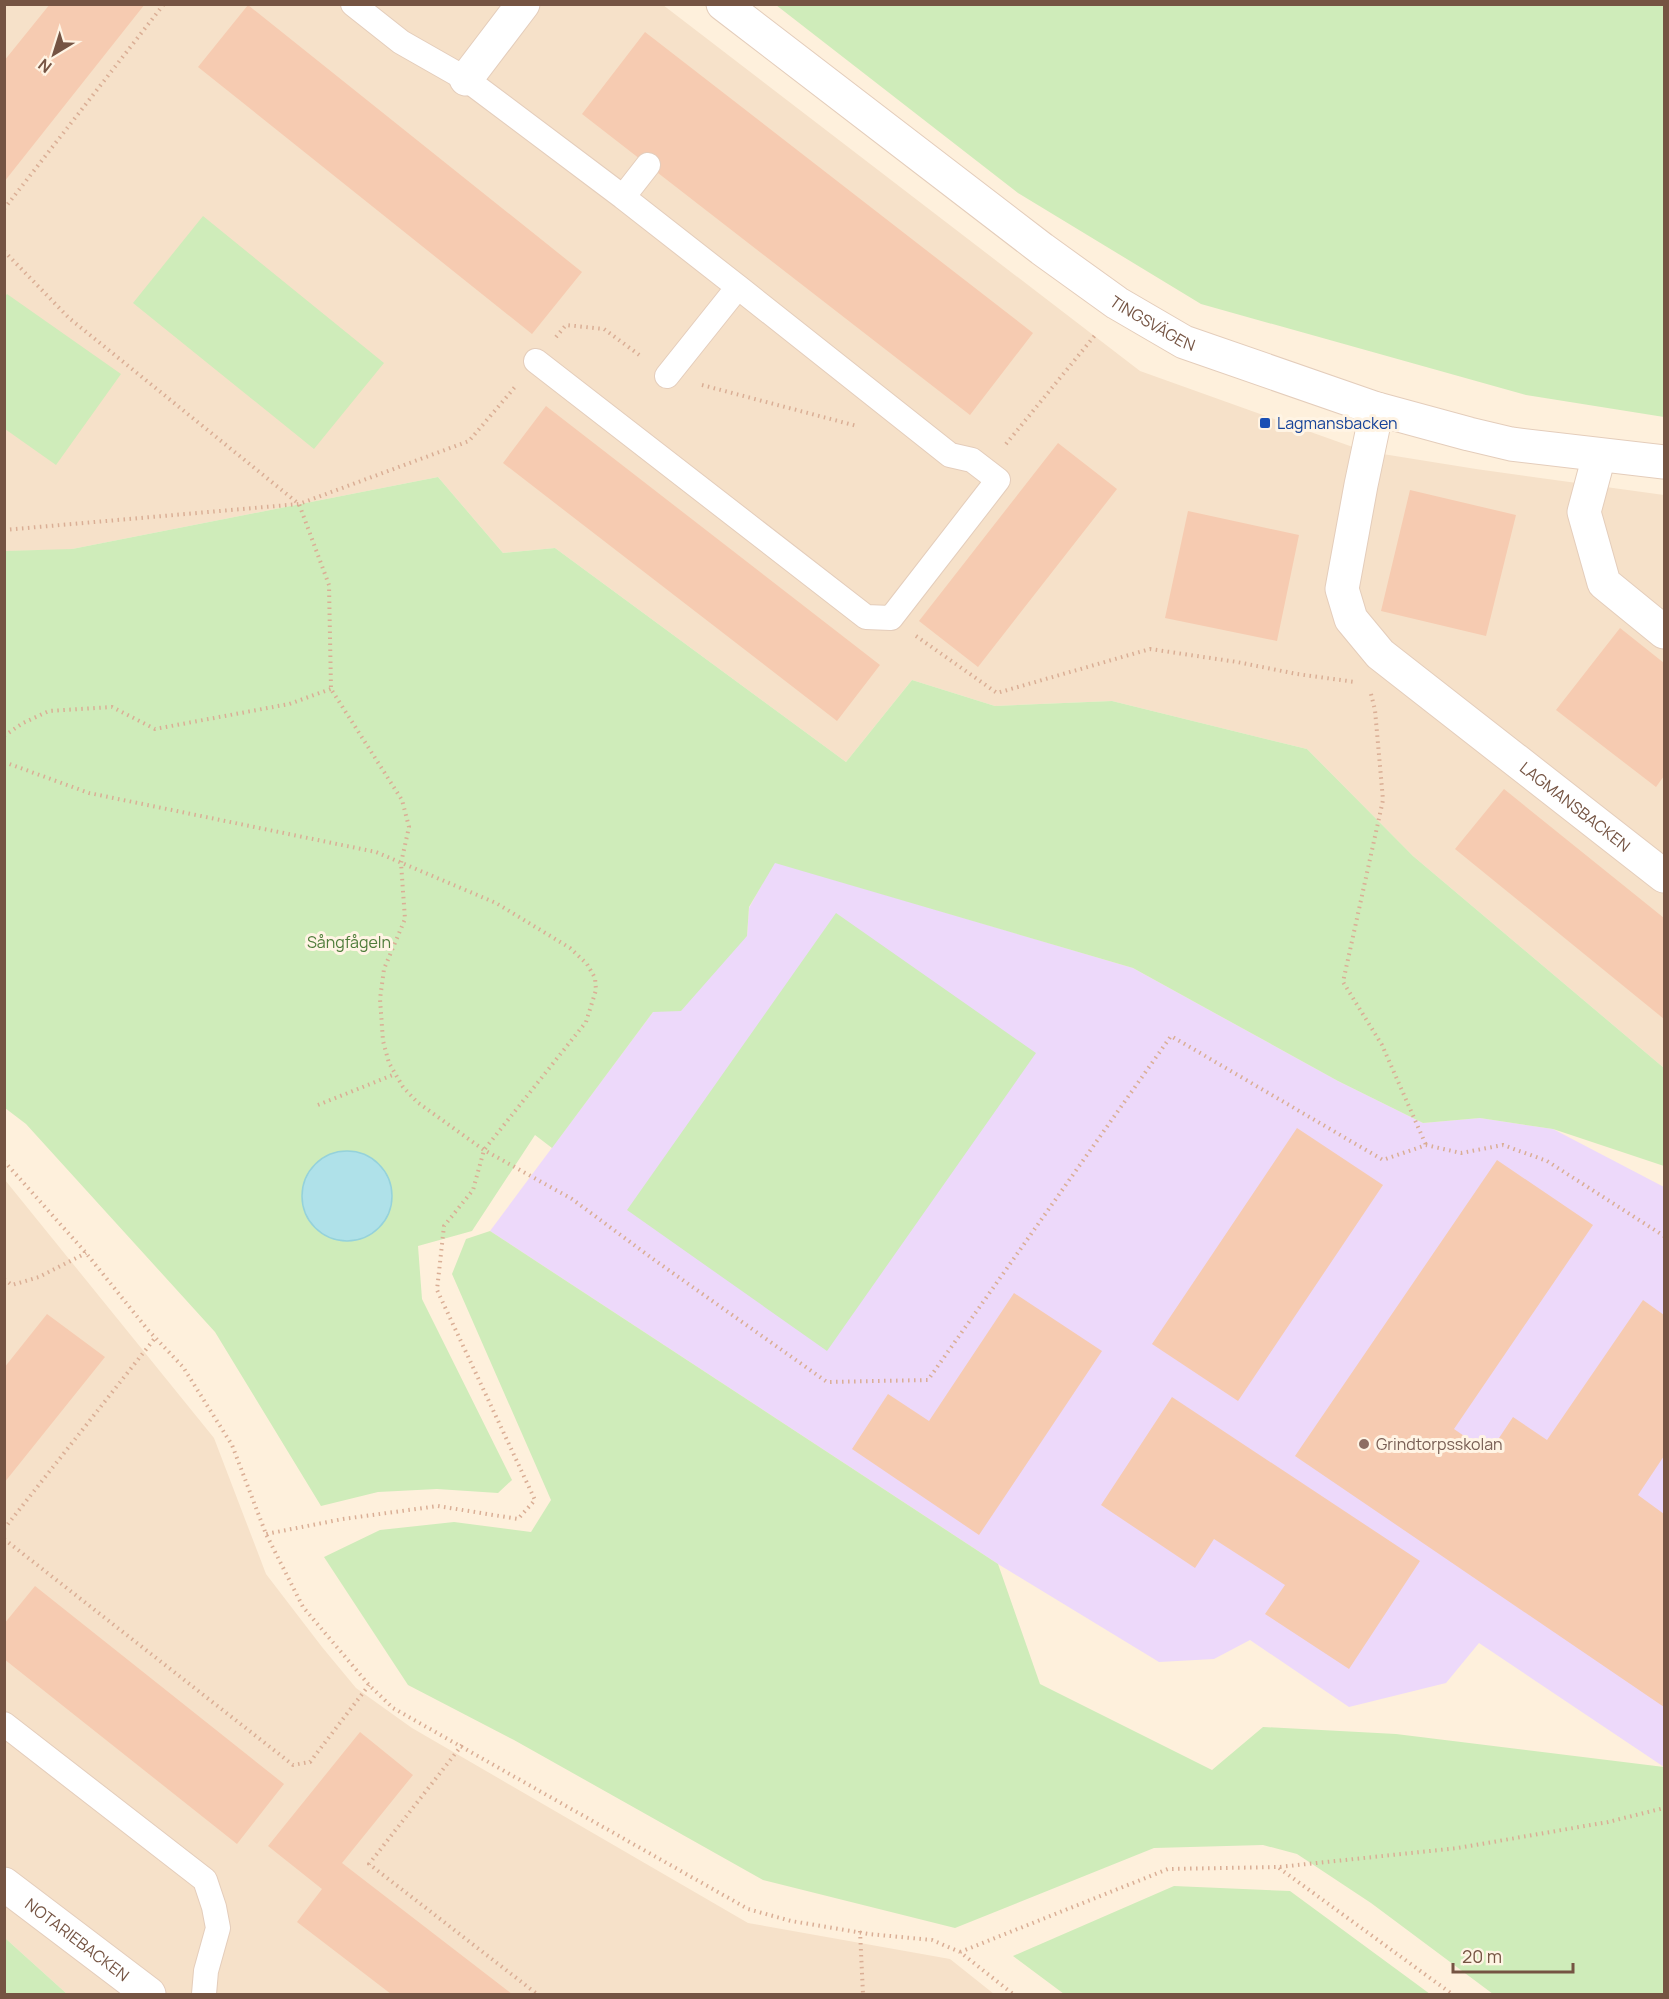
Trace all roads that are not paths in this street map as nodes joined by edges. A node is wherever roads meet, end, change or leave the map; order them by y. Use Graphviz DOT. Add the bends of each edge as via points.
graph roads {
  1 [pos="353,4"];
  2 [pos="523,4"];
  3 [pos="723,4"];
  4 [pos="466,80"];
  5 [pos="648,165"];
  6 [pos="623,197"];
  7 [pos="738,287"];
  8 [pos="536,361"];
  9 [pos="667,376"];
  10 [pos="1377,409"];
  11 [pos="1599,456"];
  12 [pos="1665,462"];
  13 [pos="1665,632"];
  14 [pos="1665,876"];
  15 [pos="4,1724"];
  16 [pos="4,1884"];
  17 [pos="149,1995"];
  18 [pos="204,1995"];
  1 -- 4 [label="lane" via="400,42"];
  2 -- 4 [label="street"];
  3 -- 10 [label="street, TINGSVÄGEN" via="1117,303 1184,342"];
  4 -- 6 [label="lane"];
  5 -- 6 [label="lane"];
  6 -- 7 [label="lane"];
  7 -- 8 [label="lane" via="950,455 972,460 998,480 891,618 866,617"];
  7 -- 9 [label="lane"];
  10 -- 11 [label="street, TINGSVÄGEN" via="1510,444"];
  10 -- 14 [label="street, LAGMANSBACKEN" via="1342,589 1351,619 1380,654"];
  11 -- 12 [label="street, TINGSVÄGEN"];
  11 -- 13 [label="street" via="1584,512 1604,583"];
  15 -- 18 [label="lane" via="205,1880 218,1928"];
  16 -- 17 [label="street, NOTARIEBACKEN"];
}
